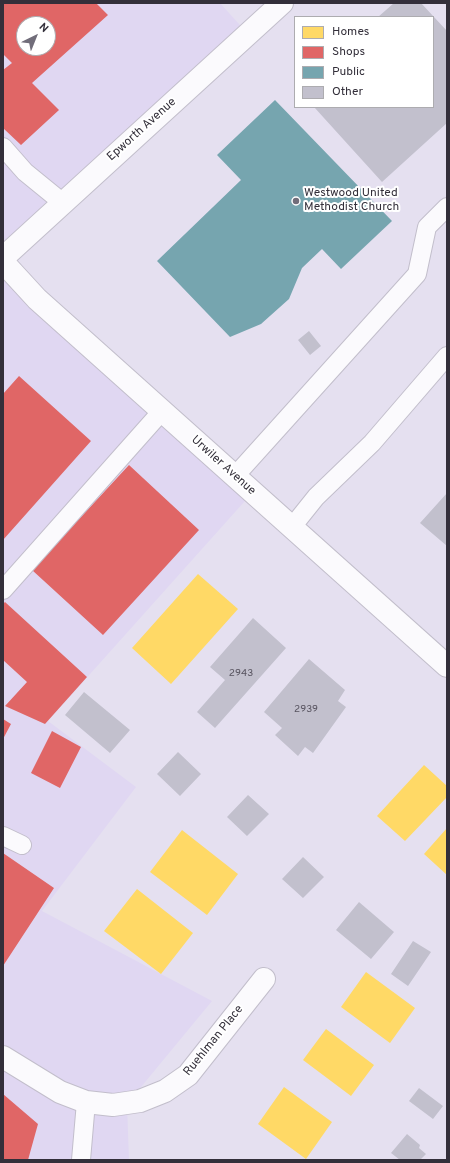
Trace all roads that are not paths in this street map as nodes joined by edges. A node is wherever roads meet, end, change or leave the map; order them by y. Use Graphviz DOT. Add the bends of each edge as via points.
graph roads {
  1 [pos="282,3"];
  2 [pos="3,147"];
  3 [pos="63,203"];
  4 [pos="447,207"];
  5 [pos="3,258"];
  6 [pos="3,262"];
  7 [pos="447,356"];
  8 [pos="162,411"];
  9 [pos="235,476"];
  10 [pos="292,527"];
  11 [pos="3,590"];
  12 [pos="447,666"];
  13 [pos="3,836"];
  14 [pos="22,845"];
  15 [pos="264,979"];
  16 [pos="3,1057"];
  17 [pos="86,1102"];
  18 [pos="81,1160"];
  1 -- 3 [label="street, Epworth Avenue"];
  2 -- 3 [label="lane" via="25,172"];
  3 -- 5 [label="street, Epworth Avenue"];
  4 -- 9 [label="lane" via="427,227 417,274"];
  6 -- 8 [label="street, Urwiler Avenue" via="37,299"];
  7 -- 10 [label="lane" via="372,443 316,497"];
  8 -- 9 [label="street, Urwiler Avenue"];
  8 -- 11 [label="lane"];
  9 -- 10 [label="street, Urwiler Avenue"];
  10 -- 12 [label="street, Urwiler Avenue"];
  13 -- 14 [label="lane"];
  15 -- 17 [label="street, Ruehlman Place" via="188,1075 165,1091 140,1101 113,1105"];
  16 -- 17 [label="street, Ruehlman Place" via="60,1092"];
  17 -- 18 [label="lane"];
}
